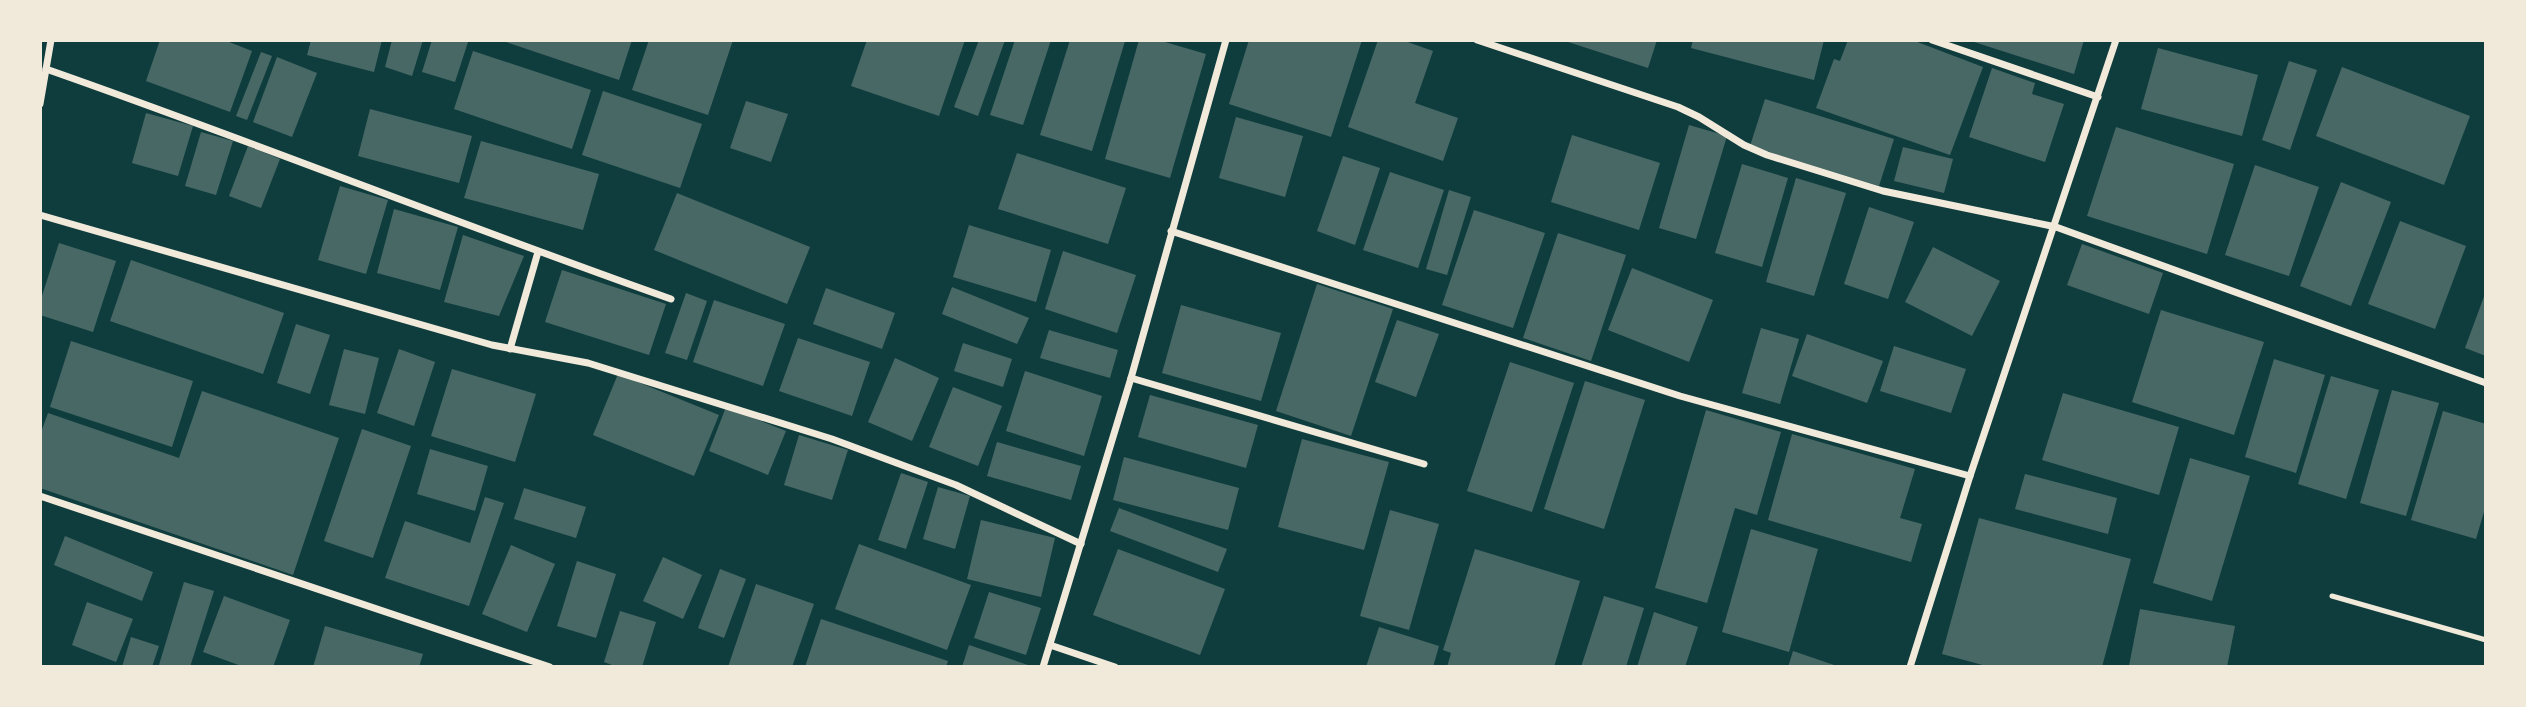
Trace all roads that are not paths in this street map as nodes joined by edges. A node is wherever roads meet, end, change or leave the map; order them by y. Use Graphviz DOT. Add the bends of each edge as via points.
graph roads {
  1 [pos="51,40"];
  2 [pos="1226,40"];
  3 [pos="1476,40"];
  4 [pos="1932,40"];
  5 [pos="2116,40"];
  6 [pos="46,69"];
  7 [pos="2098,97"];
  8 [pos="40,104"];
  9 [pos="40,215"];
  10 [pos="2056,227"];
  11 [pos="1171,231"];
  12 [pos="538,252"];
  13 [pos="670,299"];
  14 [pos="510,349"];
  15 [pos="1131,379"];
  16 [pos="2486,383"];
  17 [pos="1424,464"];
  18 [pos="1970,476"];
  19 [pos="40,496"];
  20 [pos="1081,544"];
  21 [pos="2332,596"];
  22 [pos="2486,640"];
  23 [pos="1050,645"];
  24 [pos="550,667"];
  25 [pos="1043,667"];
  26 [pos="1115,667"];
  27 [pos="1910,667"];
  1 -- 6 [label="street"];
  2 -- 11 [label="street"];
  3 -- 10 [label="street" via="1678,107 1768,155 1883,191"];
  4 -- 7 [label="street"];
  5 -- 7 [label="street"];
  6 -- 8 [label="street"];
  6 -- 12 [label="street"];
  7 -- 10 [label="street"];
  9 -- 14 [label="street"];
  10 -- 16 [label="street"];
  10 -- 18 [label="street"];
  11 -- 15 [label="street"];
  11 -- 18 [label="street" via="1680,397"];
  12 -- 13 [label="street"];
  12 -- 14 [label="street"];
  14 -- 20 [label="street" via="588,363 832,439 956,485"];
  15 -- 17 [label="street"];
  15 -- 20 [label="street"];
  18 -- 27 [label="street"];
  19 -- 24 [label="street"];
  20 -- 23 [label="street"];
  21 -- 22 [label="lane"];
  23 -- 25 [label="street"];
  23 -- 26 [label="street"];
}
